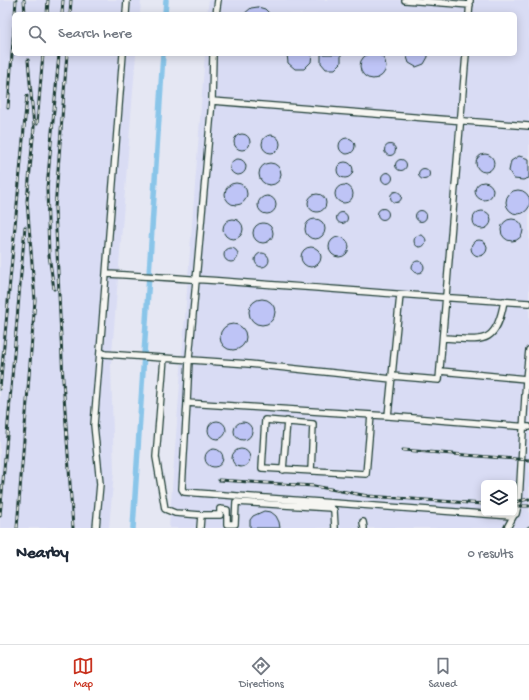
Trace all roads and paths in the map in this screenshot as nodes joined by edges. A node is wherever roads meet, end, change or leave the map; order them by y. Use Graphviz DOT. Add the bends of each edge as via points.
graph roads {
  1 [pos="127,0"];
  2 [pos="218,0"];
  3 [pos="405,0"];
  4 [pos="470,3"];
  5 [pos="126,12"];
  6 [pos="216,12"];
  7 [pos="123,56"];
  8 [pos="214,56"];
  9 [pos="466,56"];
  10 [pos="212,101"];
  11 [pos="460,121"];
  12 [pos="529,126"];
  13 [pos="107,274"];
  14 [pos="197,278"];
  15 [pos="400,295"];
  16 [pos="446,298"];
  17 [pos="504,302"];
  18 [pos="529,303"];
  19 [pos="443,338"];
  20 [pos="529,350"];
  21 [pos="100,351"];
  22 [pos="164,358"];
  23 [pos="189,359"];
  24 [pos="440,371"];
  25 [pos="392,377"];
  26 [pos="526,379"];
  27 [pos="187,403"];
  28 [pos="371,415"];
  29 [pos="388,416"];
  30 [pos="287,422"];
  31 [pos="526,427"];
  32 [pos="283,470"];
  33 [pos="311,471"];
  34 [pos="517,510"];
  35 [pos="481,513"];
  36 [pos="201,515"];
  37 [pos="513,516"];
  38 [pos="96,528"];
  39 [pos="200,528"];
  40 [pos="335,528"];
  41 [pos="507,528"];
  1 -- 5 [label="street"];
  2 -- 6 [label="street"];
  3 -- 4 [label="street"];
  7 -- 13 [label="street"];
  8 -- 10 [label="street"];
  9 -- 11 [label="street"];
  10 -- 11 [label="street"];
  10 -- 14 [label="street"];
  11 -- 12 [label="street"];
  11 -- 16 [label="street"];
  13 -- 14 [label="street"];
  13 -- 21 [label="street"];
  14 -- 15 [label="street"];
  14 -- 23 [label="street"];
  15 -- 16 [label="street"];
  15 -- 25 [label="street"];
  16 -- 17 [label="street"];
  16 -- 19 [label="street"];
  17 -- 18 [label="street"];
  17 -- 19 [label="street" via="496,330 482,340"];
  19 -- 24 [label="street"];
  20 -- 26 [label="street"];
  21 -- 22 [label="street" via="105,354"];
  21 -- 38 [label="street" via="94,425 100,484"];
  22 -- 23 [label="street"];
  22 -- 36 [label="street" via="156,457 165,509 175,513"];
  23 -- 25 [label="street"];
  23 -- 27 [label="street"];
  24 -- 25 [label="street" via="440,380"];
  24 -- 26 [label="street"];
  25 -- 29 [label="street"];
  26 -- 31 [label="street"];
  27 -- 28 [label="street"];
  27 -- 35 [label="street" via="182,489 184,492"];
  28 -- 29 [label="street"];
  28 -- 33 [label="street" via="366,474"];
  29 -- 31 [label="street"];
  30 -- 32 [label="street"];
  30 -- 32 [label="street" via="265,420 262,468"];
  30 -- 33 [label="street" via="313,424"];
  31 -- 34 [label="street"];
  32 -- 33 [label="street"];
  36 -- 39 [label="street"];
  36 -- 40 [label="street" via="220,515 220,509 227,510 227,524 235,524 236,502 331,508 336,515"];
  37 -- 41 [label="street"];
}
